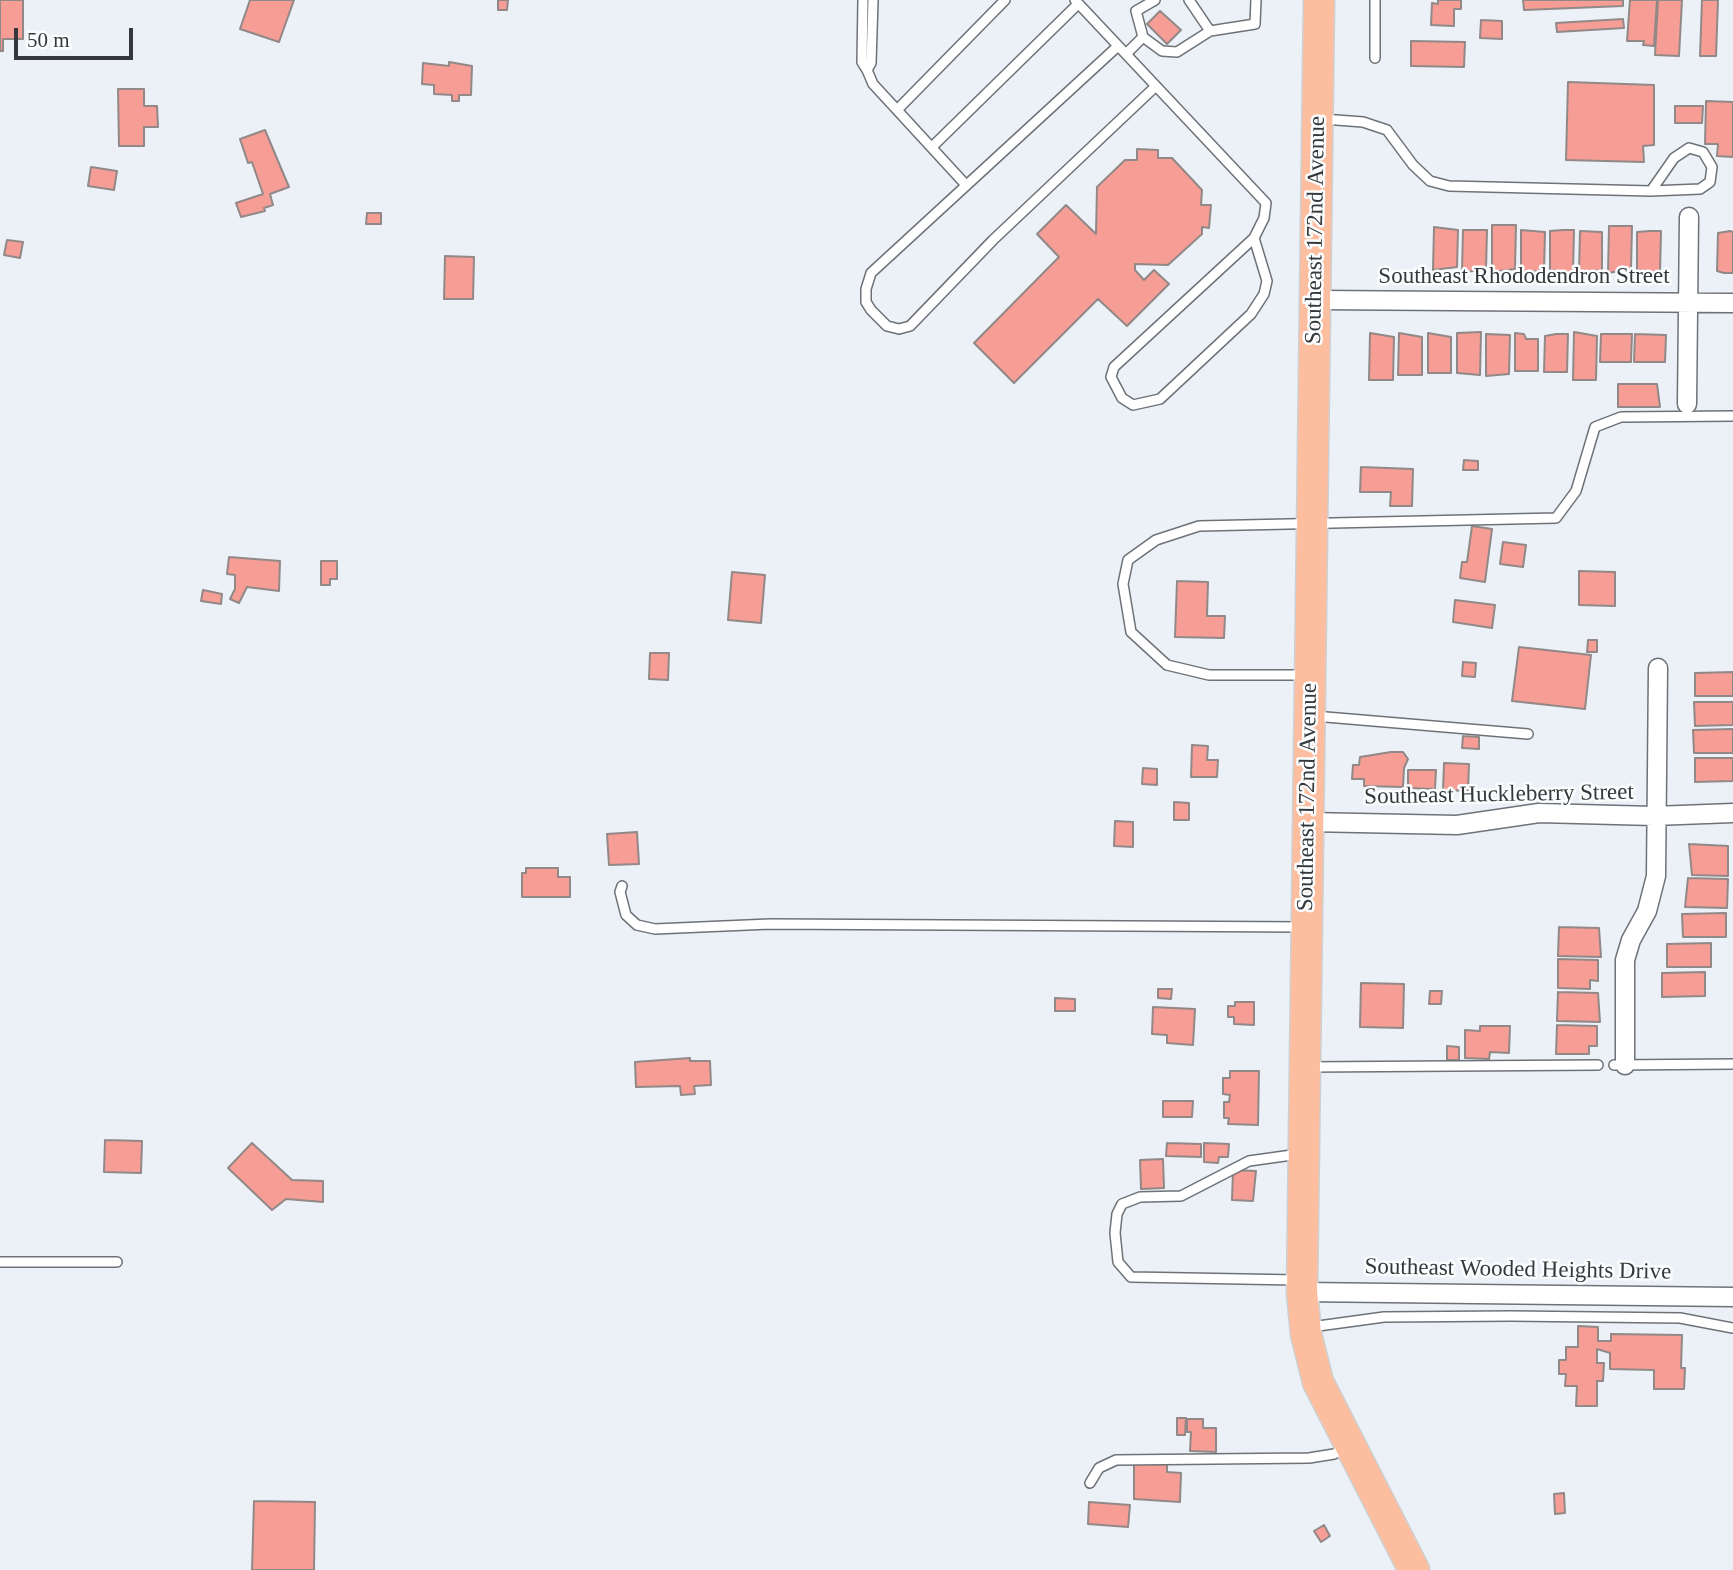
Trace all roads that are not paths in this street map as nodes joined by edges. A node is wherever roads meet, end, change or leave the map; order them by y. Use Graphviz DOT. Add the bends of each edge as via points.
graph roads {
  1 [pos="863,0"];
  2 [pos="873,0"];
  3 [pos="1005,0"];
  4 [pos="1155,0"];
  5 [pos="1189,0"];
  6 [pos="1256,0"];
  7 [pos="1319,0"];
  8 [pos="1375,0"];
  9 [pos="1077,2"];
  10 [pos="1210,31"];
  11 [pos="1143,37"];
  12 [pos="1118,46"];
  13 [pos="1126,54"];
  14 [pos="1374,58"];
  15 [pos="866,70"];
  16 [pos="1156,86"];
  17 [pos="897,110"];
  18 [pos="1318,119"];
  19 [pos="933,146"];
  20 [pos="966,185"];
  21 [pos="1651,191"];
  22 [pos="1689,217"];
  23 [pos="1254,238"];
  24 [pos="1315,300"];
  25 [pos="1688,303"];
  26 [pos="1733,303"];
  27 [pos="1687,404"];
  28 [pos="1733,416"];
  29 [pos="1312,524"];
  30 [pos="1658,668"];
  31 [pos="1310,675"];
  32 [pos="1309,716"];
  33 [pos="1528,734"];
  34 [pos="1733,813"];
  35 [pos="1654,816"];
  36 [pos="1308,822"];
  37 [pos="622,886"];
  38 [pos="1306,927"];
  39 [pos="1733,1064"];
  40 [pos="1598,1065"];
  41 [pos="1619,1065"];
  42 [pos="1304,1067"];
  43 [pos="1303,1154"];
  44 [pos="0,1262"];
  45 [pos="117,1262"];
  46 [pos="1302,1286"];
  47 [pos="1733,1297"];
  48 [pos="1306,1328"];
  49 [pos="1733,1328"];
  50 [pos="1349,1446"];
  51 [pos="1090,1483"];
  52 [pos="1414,1570"];
  1 -- 15 [label="lane" via="862,62"];
  2 -- 15 [label="lane" via="871,63"];
  3 -- 17 [label="lane"];
  4 -- 11 [label="lane" via="1136,11"];
  5 -- 10 [label="lane"];
  6 -- 10 [label="lane" via="1255,24"];
  7 -- 18 [label="main road, Southeast 172nd Avenue"];
  8 -- 14 [label="lane"];
  9 -- 12 [label="lane"];
  9 -- 19 [label="lane"];
  10 -- 11 [label="lane" via="1177,52 1162,51"];
  11 -- 13 [label="lane"];
  12 -- 13 [label="lane"];
  12 -- 20 [label="lane"];
  13 -- 16 [label="lane"];
  15 -- 17 [label="lane"];
  16 -- 20 [label="lane" via="993,240 910,326 887,326 866,302 871,273"];
  16 -- 23 [label="lane" via="1266,203"];
  17 -- 19 [label="lane"];
  18 -- 21 [label="lane" via="1363,122 1387,130 1430,181 1449,186"];
  18 -- 24 [label="main road, Southeast 172nd Avenue"];
  19 -- 20 [label="lane"];
  21 -- 21 [label="lane" via="1700,189 1710,182 1712,167 1703,152 1689,148 1674,158"];
  22 -- 25 [label="street"];
  23 -- 23 [label="lane" via="1267,281 1251,314 1160,400 1133,405 1122,398 1111,377 1114,367"];
  24 -- 25 [label="street, Southeast Rhododendron Street"];
  24 -- 29 [label="main road, Southeast 172nd Avenue"];
  25 -- 26 [label="street, Southeast Rhododendron Street"];
  25 -- 27 [label="street"];
  28 -- 29 [label="lane" via="1621,417 1595,427 1576,491 1556,517"];
  29 -- 31 [label="main road, Southeast 172nd Avenue"];
  29 -- 31 [label="lane" via="1199,526 1156,540 1128,560 1123,584 1131,632 1167,664 1209,675"];
  30 -- 35 [label="street"];
  31 -- 32 [label="main road, Southeast 172nd Avenue"];
  32 -- 33 [label="lane"];
  32 -- 36 [label="main road, Southeast 172nd Avenue"];
  34 -- 35 [label="street, Southeast Huckleberry Street"];
  35 -- 36 [label="street, Southeast Huckleberry Street" via="1539,813 1457,825"];
  35 -- 41 [label="street" via="1654,885 1625,960"];
  36 -- 38 [label="main road, Southeast 172nd Avenue"];
  37 -- 38 [label="lane" via="626,915 638,925 655,929 770,925"];
  38 -- 42 [label="main road, Southeast 172nd Avenue"];
  39 -- 41 [label="lane"];
  40 -- 42 [label="lane"];
  42 -- 43 [label="main road, Southeast 172nd Avenue"];
  43 -- 46 [label="main road, Southeast 172nd Avenue"];
  43 -- 46 [label="lane" via="1249,1161 1181,1196 1140,1198 1122,1204 1115,1233 1118,1262 1130,1277"];
  44 -- 45 [label="lane"];
  46 -- 47 [label="street, Southeast Wooded Heights Drive"];
  46 -- 48 [label="main road, Southeast 172nd Avenue"];
  48 -- 49 [label="lane" via="1384,1317 1511,1316 1680,1318"];
  48 -- 50 [label="main road, Southeast 172nd Avenue" via="1318,1382"];
  50 -- 51 [label="lane" via="1309,1458 1116,1460 1099,1468"];
  50 -- 52 [label="main road, Southeast 172nd Avenue"];
}
